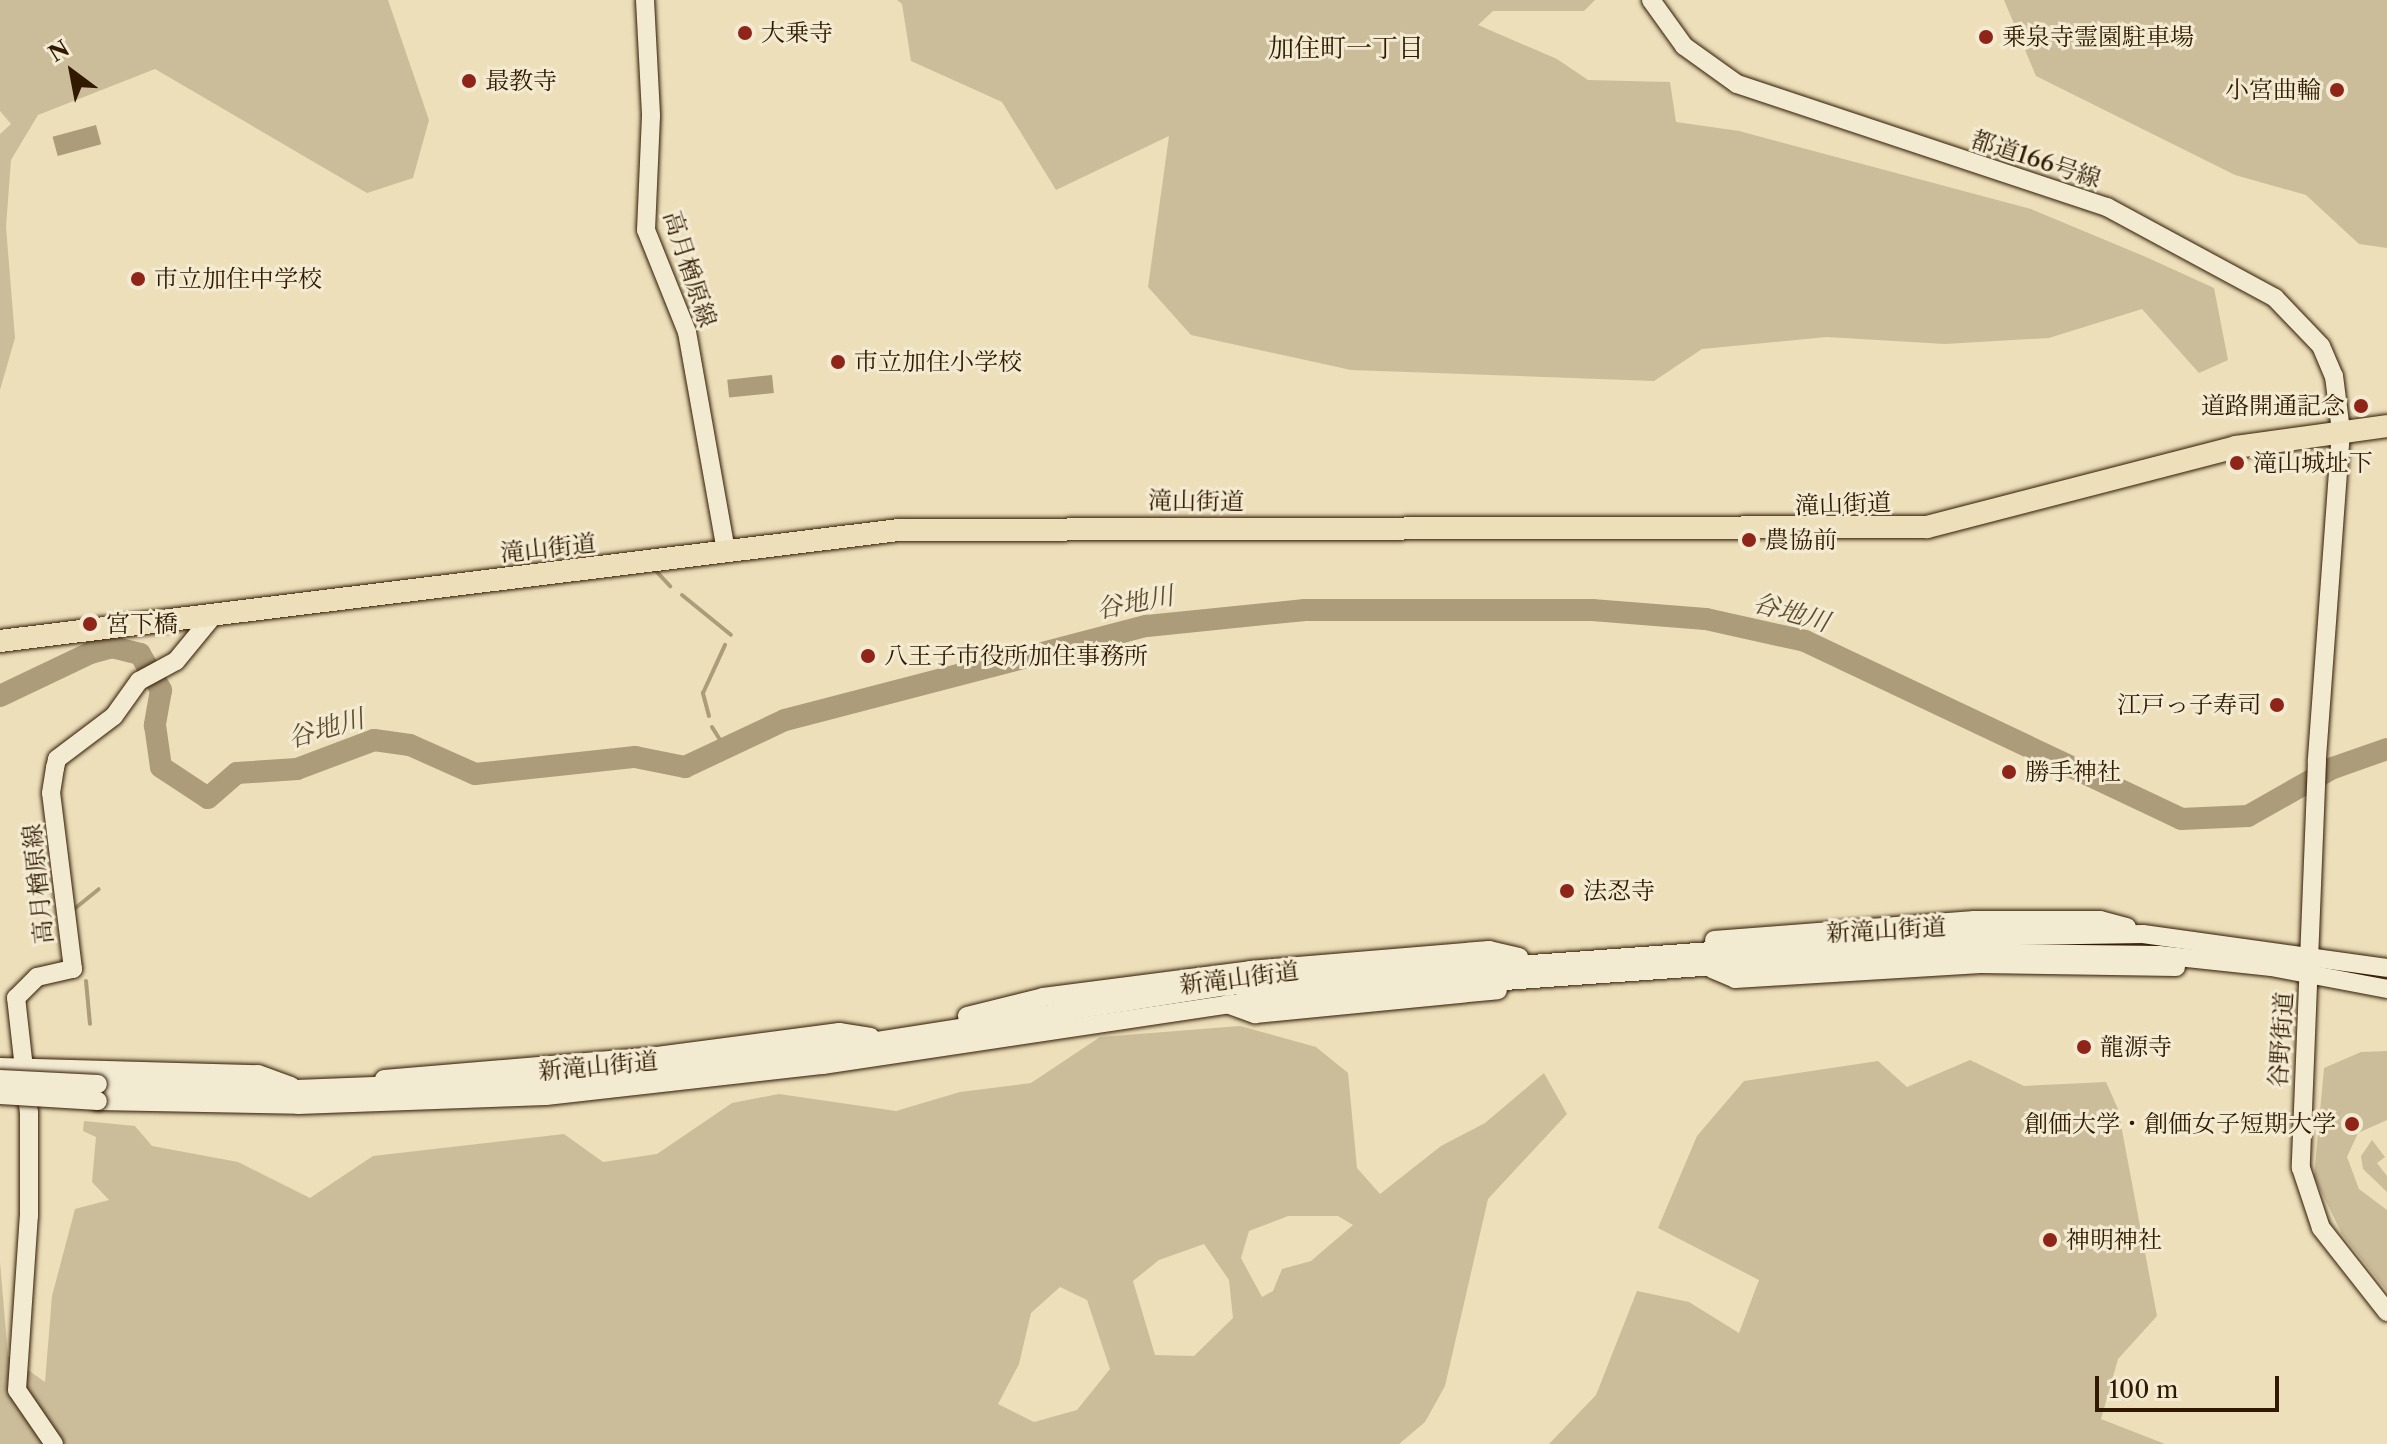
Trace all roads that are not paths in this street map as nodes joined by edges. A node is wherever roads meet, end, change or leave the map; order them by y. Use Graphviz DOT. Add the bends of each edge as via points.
graph roads {
  1 [pos="645,0"];
  2 [pos="1651,0"];
  3 [pos="2387,426"];
  4 [pos="2341,431"];
  5 [pos="726,552"];
  6 [pos="213,616"];
  7 [pos="0,641"];
  8 [pos="2310,953"];
  9 [pos="2387,968"];
  10 [pos="2310,974"];
  11 [pos="2387,989"];
  12 [pos="0,1067"];
  13 [pos="22,1068"];
  14 [pos="0,1079"];
  15 [pos="296,1089"];
  16 [pos="98,1093"];
  17 [pos="0,1095"];
  18 [pos="2387,1312"];
  19 [pos="54,1444"];
  1 -- 5 [label="main road, 高月楢原線" via="651,116 646,230 687,332"];
  2 -- 4 [label="main road, 都道166号線" via="1684,46 1737,84 2107,207 2275,298 2299,318 2329,361"];
  3 -- 4 [label="highway, 滝山街道"];
  4 -- 5 [label="highway, 滝山街道" via="2236,447 1927,527 1740,532 961,527"];
  4 -- 8 [label="main road, 谷野街道" via="2317,761"];
  5 -- 6 [label="highway, 滝山街道"];
  6 -- 7 [label="highway, 滝山街道"];
  6 -- 13 [label="main road, 高月楢原線" via="176,661 154,672 114,716 57,759 51,793 73,969 37,977 17,993"];
  8 -- 9 [label="main road, 新滝山街道"];
  8 -- 10 [label="main road, 谷野街道"];
  8 -- 15 [label="main road, 新滝山街道" via="2143,934 2003,933 1528,960 1489,950 1250,970 1000,1005 882,1040 839,1032 616,1060 421,1072 338,1088"];
  10 -- 11 [label="main road"];
  10 -- 16 [label="main road, 新滝山街道" via="2230,963 1981,964 1735,979 1709,967 1548,979 1466,997 1255,1014 1226,1004 629,1089 374,1103"];
  10 -- 18 [label="main road, 谷野街道" via="2300,1123 2303,1187 2321,1228"];
  12 -- 13 [label="main road"];
  13 -- 15 [label="main road" via="258,1074"];
  13 -- 19 [label="main road, 高月楢原線" via="29,1216 17,1390"];
  14 -- 16 [label="main road, bridge"];
  15 -- 16 [label="main road"];
  16 -- 17 [label="main road, bridge"];
}
